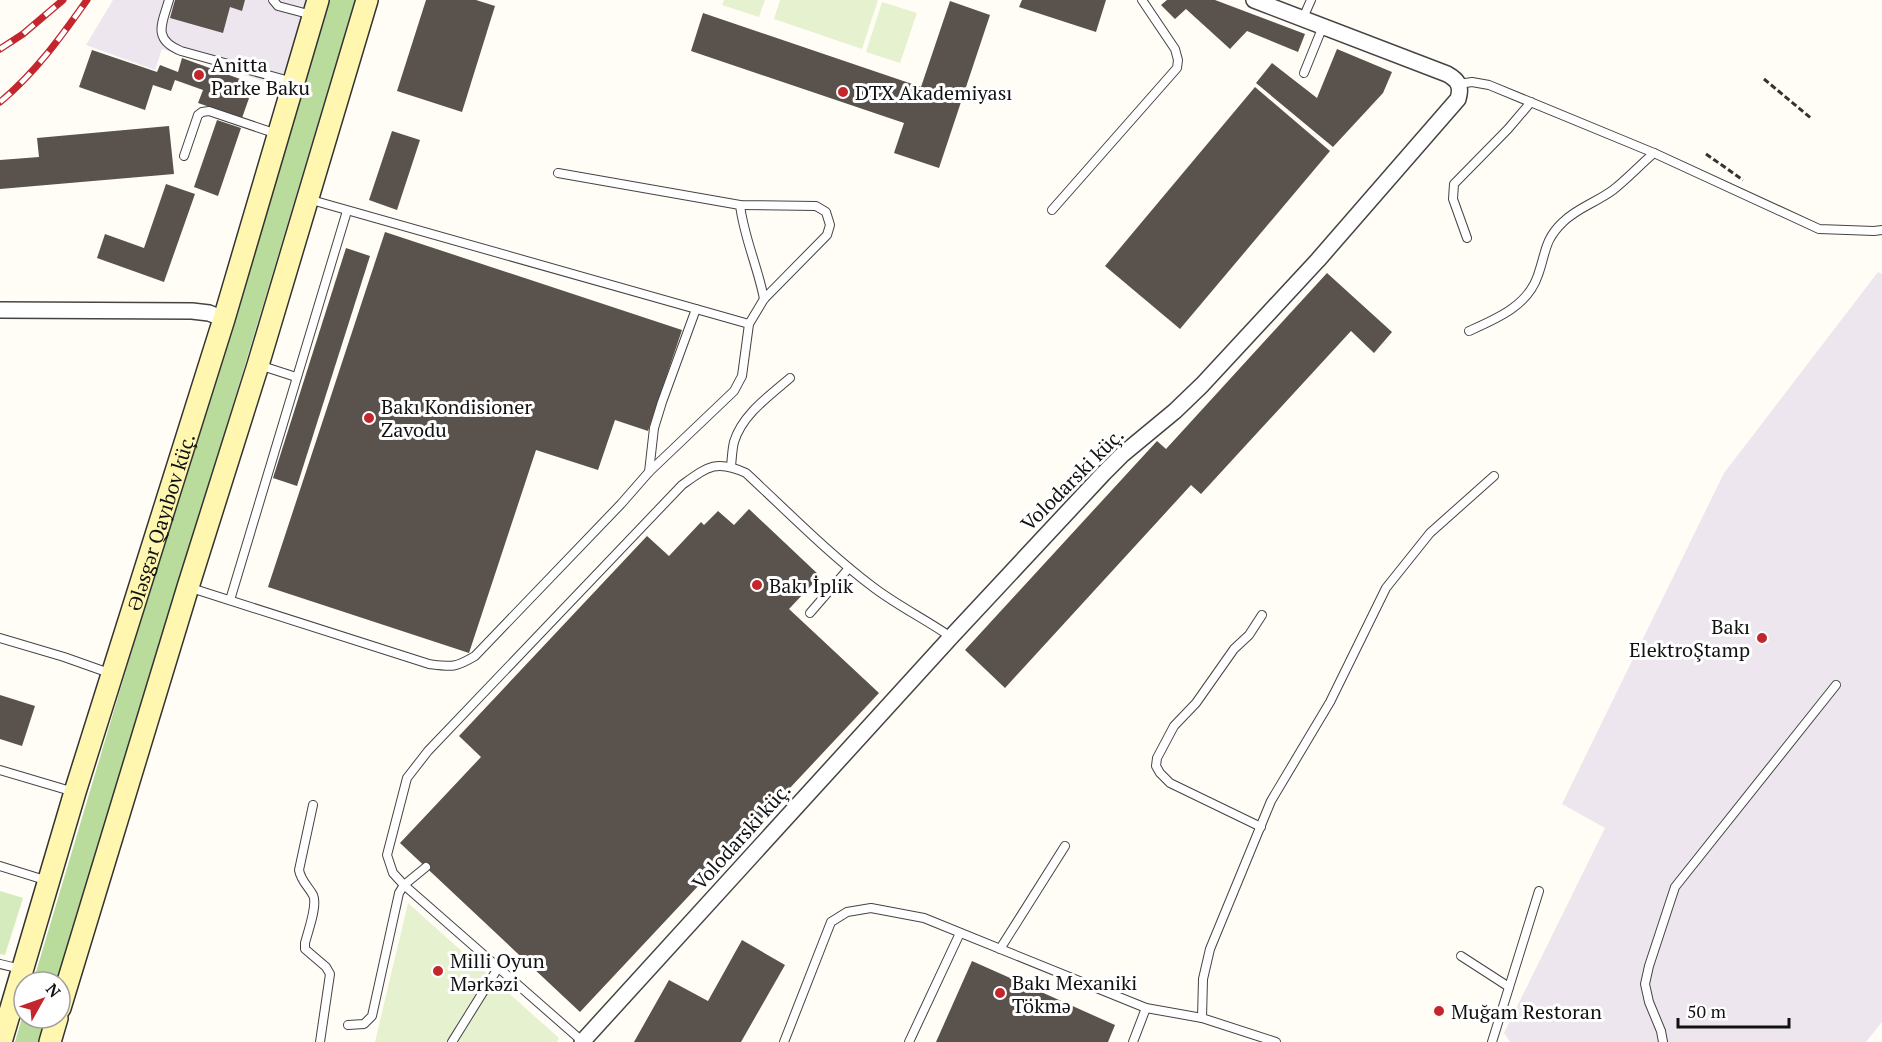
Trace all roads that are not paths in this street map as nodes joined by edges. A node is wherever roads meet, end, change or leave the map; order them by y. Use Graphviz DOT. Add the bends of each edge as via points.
graph roads {
  1 [pos="169,0"];
  2 [pos="273,0"];
  3 [pos="367,0"];
  4 [pos="1142,0"];
  5 [pos="1254,0"];
  6 [pos="1311,0"];
  7 [pos="316,8"];
  8 [pos="1303,18"];
  9 [pos="1323,26"];
  10 [pos="1304,73"];
  11 [pos="294,82"];
  12 [pos="1459,84"];
  13 [pos="1531,102"];
  14 [pos="278,135"];
  15 [pos="1654,153"];
  16 [pos="184,156"];
  17 [pos="558,173"];
  18 [pos="307,199"];
  19 [pos="740,205"];
  20 [pos="1052,210"];
  21 [pos="346,211"];
  22 [pos="1882,230"];
  23 [pos="1467,238"];
  24 [pos="764,299"];
  25 [pos="696,309"];
  26 [pos="0,310"];
  27 [pos="224,319"];
  28 [pos="749,324"];
  29 [pos="1469,331"];
  30 [pos="258,365"];
  31 [pos="296,377"];
  32 [pos="790,378"];
  33 [pos="731,466"];
  34 [pos="649,472"];
  35 [pos="1494,476"];
  36 [pos="849,568"];
  37 [pos="188,587"];
  38 [pos="230,600"];
  39 [pos="810,613"];
  40 [pos="1262,615"];
  41 [pos="951,637"];
  42 [pos="0,638"];
  43 [pos="113,674"];
  44 [pos="1836,685"];
  45 [pos="0,770"];
  46 [pos="75,792"];
  47 [pos="313,805"];
  48 [pos="1261,827"];
  49 [pos="1065,846"];
  50 [pos="0,866"];
  51 [pos="426,867"];
  52 [pos="49,881"];
  53 [pos="404,885"];
  54 [pos="1539,891"];
  55 [pos="960,933"];
  56 [pos="1000,949"];
  57 [pos="1461,956"];
  58 [pos="0,964"];
  59 [pos="498,968"];
  60 [pos="23,970"];
  61 [pos="72,970"];
  62 [pos="1509,987"];
  63 [pos="12,1006"];
  64 [pos="1146,1008"];
  65 [pos="1202,1018"];
  66 [pos="348,1025"];
  67 [pos="1,1042"];
  68 [pos="320,1042"];
  69 [pos="452,1042"];
  70 [pos="582,1042"];
  71 [pos="784,1042"];
  72 [pos="909,1042"];
  73 [pos="1133,1042"];
  74 [pos="1276,1042"];
  75 [pos="1492,1042"];
  76 [pos="1663,1042"];
  1 -- 11 [label="lane" via="160,30 171,46"];
  2 -- 7 [label="lane" via="278,6"];
  3 -- 18 [label="main road"];
  4 -- 20 [label="lane" via="1175,49 1177,68"];
  5 -- 8 [label="street"];
  6 -- 8 [label="lane"];
  7 -- 11 [label="main road, Ələsgər Qayıbov küç."];
  8 -- 9 [label="street"];
  9 -- 10 [label="lane"];
  9 -- 12 [label="street" via="1447,74"];
  11 -- 14 [label="main road, Ələsgər Qayıbov küç."];
  12 -- 13 [label="lane" via="1490,85"];
  12 -- 41 [label="street, Volodarski küç." via="1454,106 1318,260 1196,392 1123,454"];
  13 -- 15 [label="lane"];
  13 -- 23 [label="lane" via="1454,184 1453,199"];
  14 -- 16 [label="lane" via="202,112"];
  14 -- 27 [label="main road, Ələsgər Qayıbov küç."];
  15 -- 22 [label="lane" via="1819,230"];
  15 -- 29 [label="lane" via="1612,190 1563,222 1547,241 1538,278 1524,298 1504,315"];
  17 -- 19 [label="lane"];
  18 -- 21 [label="lane"];
  18 -- 30 [label="main road"];
  19 -- 24 [label="lane"];
  19 -- 24 [label="lane" via="816,206 826,212 830,225 827,235"];
  21 -- 25 [label="lane"];
  21 -- 31 [label="lane"];
  24 -- 28 [label="lane"];
  25 -- 28 [label="lane"];
  25 -- 34 [label="lane" via="654,428"];
  26 -- 27 [label="street" via="192,312"];
  27 -- 43 [label="main road, Ələsgər Qayıbov küç."];
  28 -- 34 [label="lane" via="742,376 734,391"];
  30 -- 31 [label="lane"];
  30 -- 37 [label="main road"];
  31 -- 38 [label="lane"];
  32 -- 33 [label="lane" via="739,429"];
  33 -- 36 [label="lane" via="746,473"];
  33 -- 53 [label="lane" via="714,466 682,484 416,765 407,778 387,855 393,873"];
  34 -- 38 [label="lane" via="475,656 460,664 429,664"];
  35 -- 48 [label="lane" via="1430,533 1386,588 1330,702 1271,801"];
  36 -- 39 [label="lane"];
  36 -- 41 [label="lane" via="907,611"];
  37 -- 38 [label="lane"];
  37 -- 61 [label="main road"];
  40 -- 48 [label="lane" via="1174,726 1156,766 1170,783"];
  41 -- 70 [label="street, Volodarski küç."];
  42 -- 43 [label="lane"];
  43 -- 46 [label="main road, Ələsgər Qayıbov küç."];
  44 -- 76 [label="lane" via="1675,887 1645,984"];
  45 -- 46 [label="lane"];
  46 -- 52 [label="main road, Ələsgər Qayıbov küç."];
  47 -- 68 [label="lane" via="299,870 316,902 305,949 330,974"];
  48 -- 65 [label="lane" via="1210,949 1203,979"];
  49 -- 56 [label="lane"];
  50 -- 52 [label="lane"];
  51 -- 53 [label="lane"];
  52 -- 60 [label="main road, Ələsgər Qayıbov küç."];
  53 -- 59 [label="lane"];
  53 -- 66 [label="lane" via="397,899 372,1016 364,1024"];
  54 -- 62 [label="lane"];
  55 -- 56 [label="lane"];
  55 -- 71 [label="lane" via="924,918 871,908 847,912 831,922"];
  55 -- 72 [label="lane"];
  56 -- 64 [label="lane"];
  57 -- 62 [label="lane"];
  58 -- 60 [label="lane"];
  59 -- 69 [label="lane"];
  59 -- 70 [label="lane"];
  62 -- 75 [label="lane"];
  63 -- 67 [label="main road, Ələsgər Qayıbov küç."];
  64 -- 65 [label="lane"];
  64 -- 73 [label="lane"];
  65 -- 74 [label="lane"];
}
